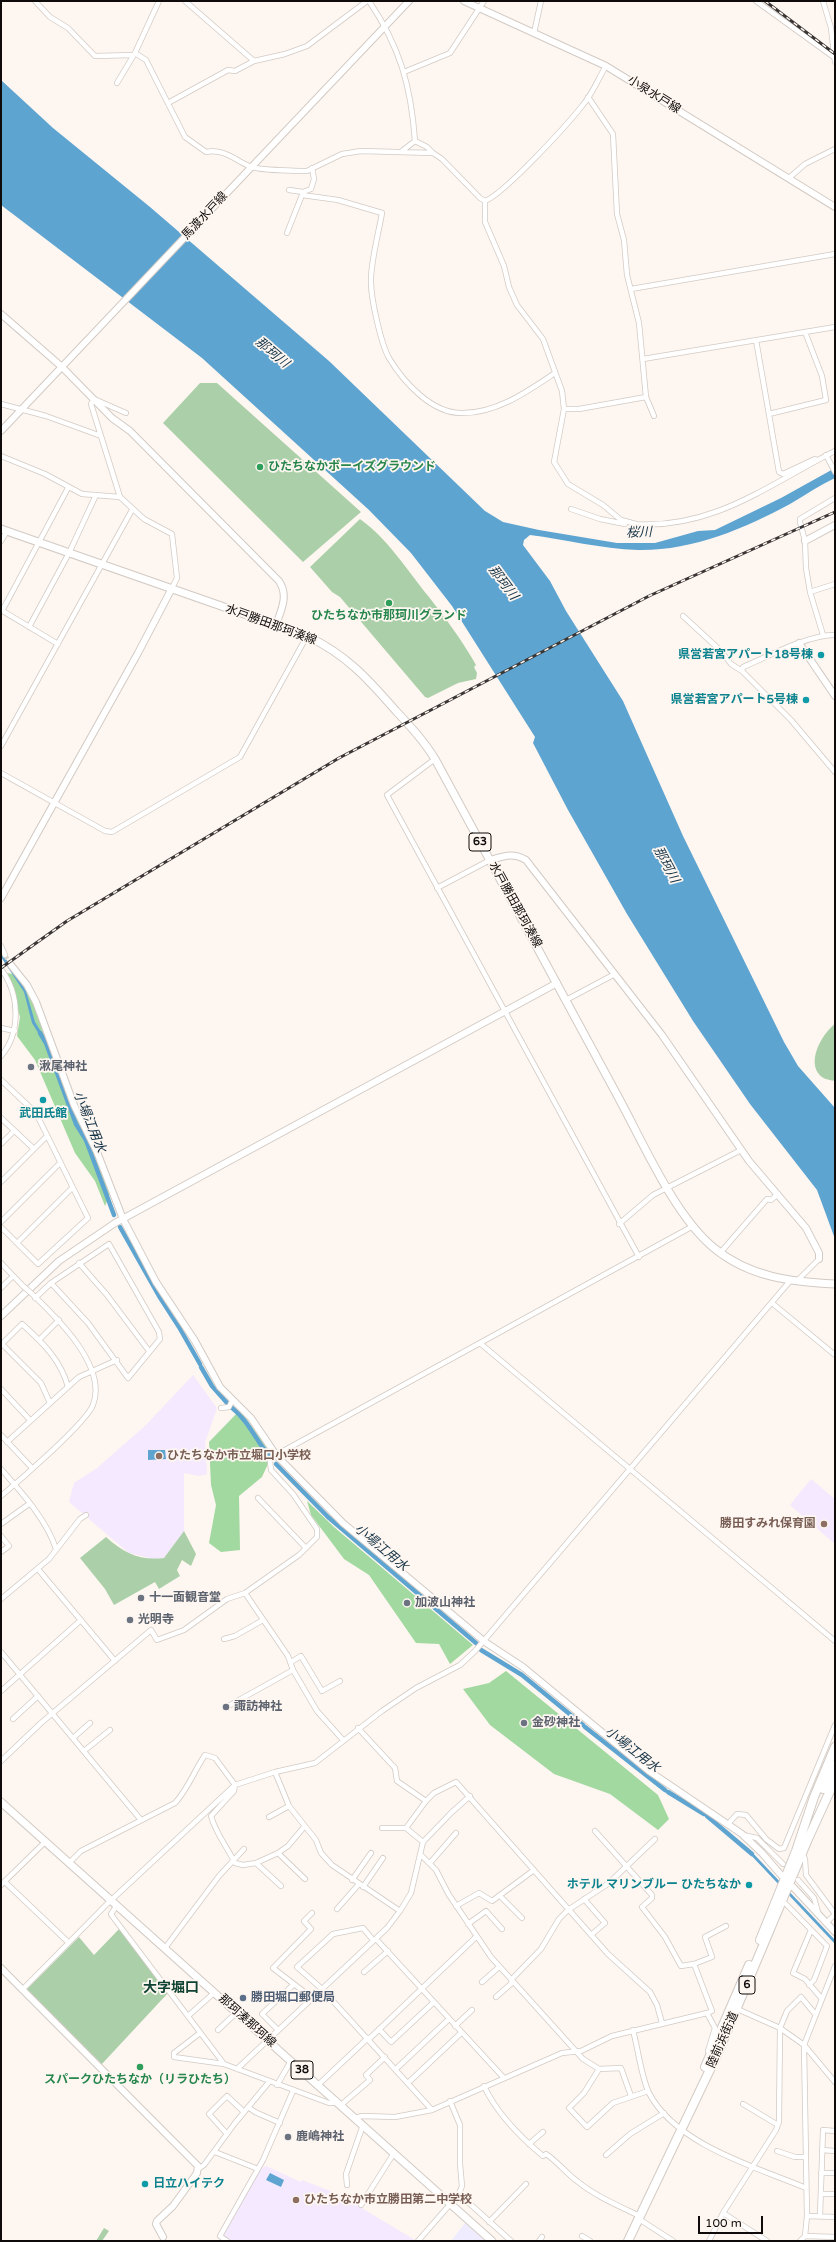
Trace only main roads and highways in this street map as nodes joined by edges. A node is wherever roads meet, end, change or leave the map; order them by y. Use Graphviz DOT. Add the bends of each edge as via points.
graph roads {
  1 [pos="4,530"];
  2 [pos="835,1284"];
  3 [pos="835,1747"];
  4 [pos="835,1765"];
  5 [pos="835,1780"];
  6 [pos="835,1791"];
  7 [pos="1,1802"];
  8 [pos="808,1839"];
  9 [pos="799,1844"];
  10 [pos="734,2008"];
  11 [pos="681,2129"];
  12 [pos="490,2240"];
  13 [pos="628,2241"];
  1 -- 2 [label="main road, 水戸勝田那珂湊線 / 63" via="307,636 335,651 362,673 420,738 435,759 678,1207 720,1253 755,1272 793,1281"];
  3 -- 9 [label="highway" via="814,1797"];
  4 -- 9 [label="highway, 6"];
  5 -- 8 [label="highway, 6"];
  6 -- 8 [label="highway"];
  7 -- 12 [label="main road, 那珂湊那珂線 / 38"];
  8 -- 10 [label="highway, 陸前浜街道 / 6"];
  9 -- 10 [label="highway, 陸前浜街道 / 6"];
  10 -- 11 [label="highway, 陸前浜街道 / 6"];
  10 -- 11 [label="highway, 陸前浜街道 / 6" via="680,2124"];
  11 -- 13 [label="highway, 陸前浜街道 / 6"];
}
